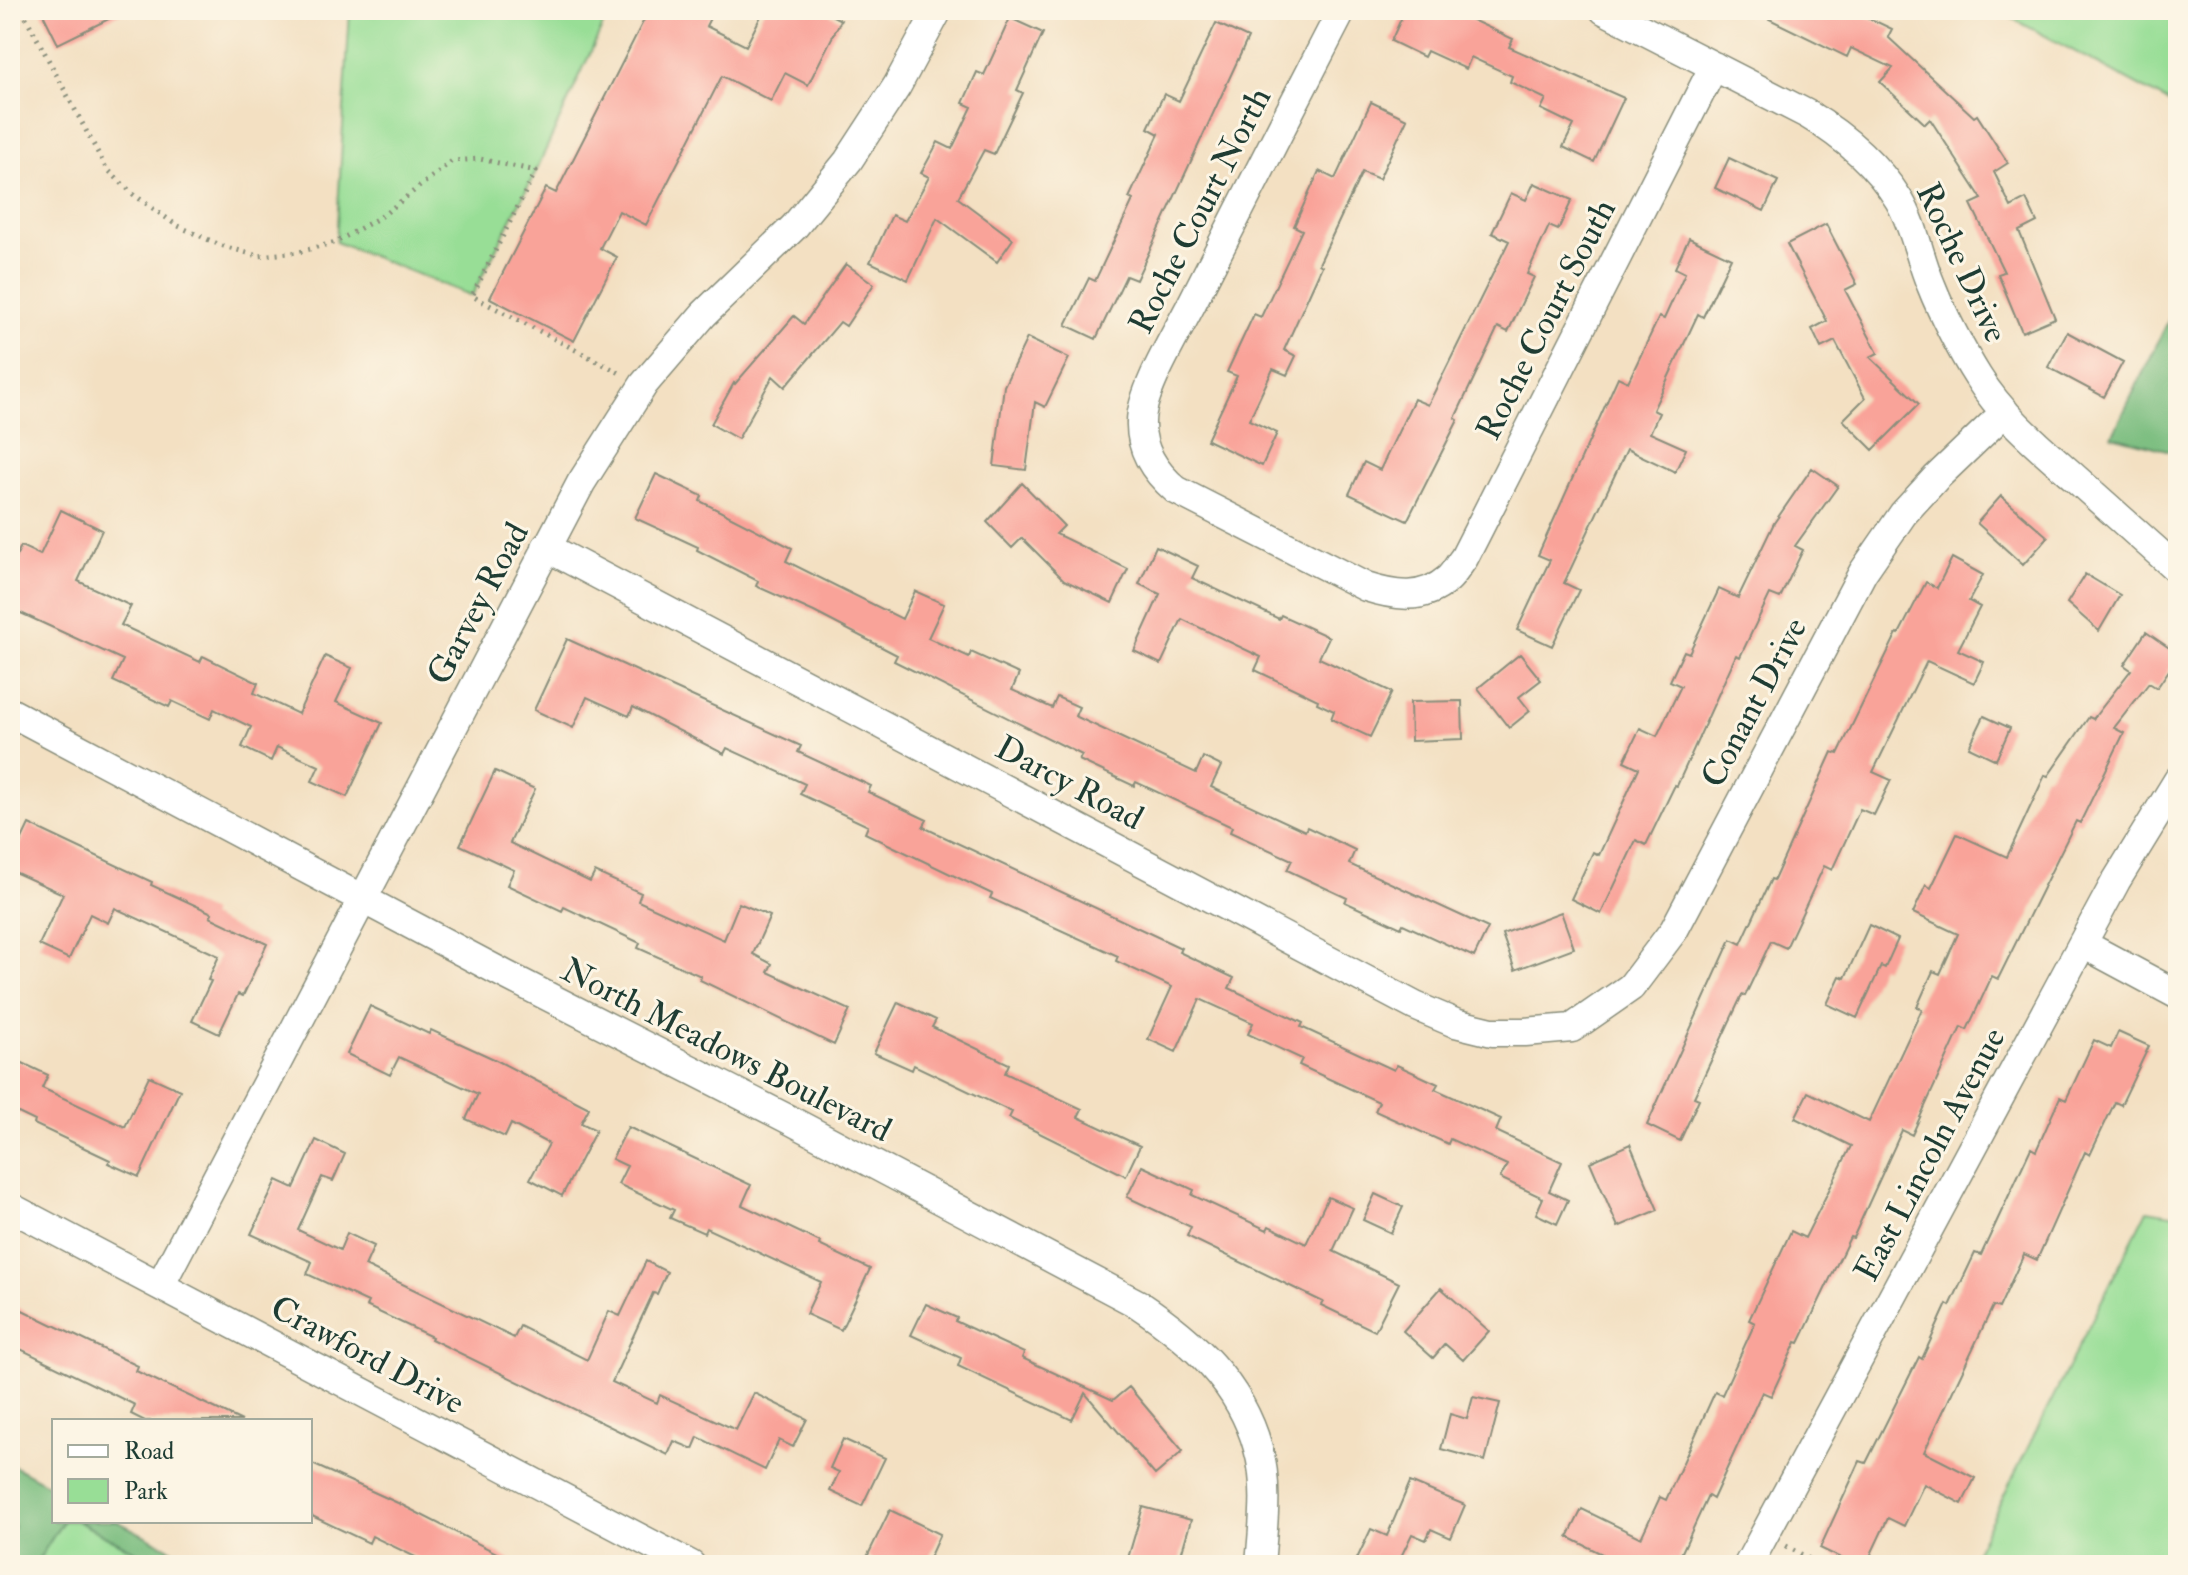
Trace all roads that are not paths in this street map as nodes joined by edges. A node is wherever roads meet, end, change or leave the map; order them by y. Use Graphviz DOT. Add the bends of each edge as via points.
graph roads {
  1 [pos="938,10"];
  2 [pos="1342,10"];
  3 [pos="1604,10"];
  4 [pos="1714,66"];
  5 [pos="2005,412"];
  6 [pos="546,547"];
  7 [pos="2178,570"];
  8 [pos="1425,592"];
  9 [pos="10,712"];
  10 [pos="2178,780"];
  11 [pos="364,898"];
  12 [pos="2083,944"];
  13 [pos="2178,995"];
  14 [pos="1572,1028"];
  15 [pos="10,1207"];
  16 [pos="161,1284"];
  17 [pos="691,1565"];
  18 [pos="1260,1565"];
  19 [pos="1748,1565"];
  1 -- 6 [label="street, Garvey Road" via="848,161 794,227 704,314 644,384"];
  2 -- 8 [label="street, Roche Court North" via="1145,398 1140,423 1156,472 1176,490 1366,587 1395,596"];
  3 -- 4 [label="street, Roche Drive"];
  4 -- 5 [label="street, Roche Drive" via="1829,127 1881,175 1900,202 1931,285 1977,377"];
  4 -- 8 [label="street, Roche Court South" via="1464,558 1448,579"];
  5 -- 7 [label="street, Roche Drive"];
  5 -- 14 [label="street, Conant Drive" via="1911,505 1863,572 1674,930 1631,987"];
  6 -- 11 [label="street, Garvey Road"];
  6 -- 14 [label="street, Darcy Road" via="1415,1006 1492,1032"];
  9 -- 11 [label="street, North Meadows Boulevard"];
  10 -- 12 [label="street, East Lincoln Avenue"];
  11 -- 16 [label="street, Garvey Road"];
  11 -- 18 [label="street, North Meadows Boulevard" via="1110,1289 1178,1331 1241,1405 1259,1449 1265,1508"];
  12 -- 13 [label="street"];
  12 -- 19 [label="street, East Lincoln Avenue"];
  15 -- 16 [label="street, Crawford Drive"];
  16 -- 17 [label="street, Crawford Drive"];
}
